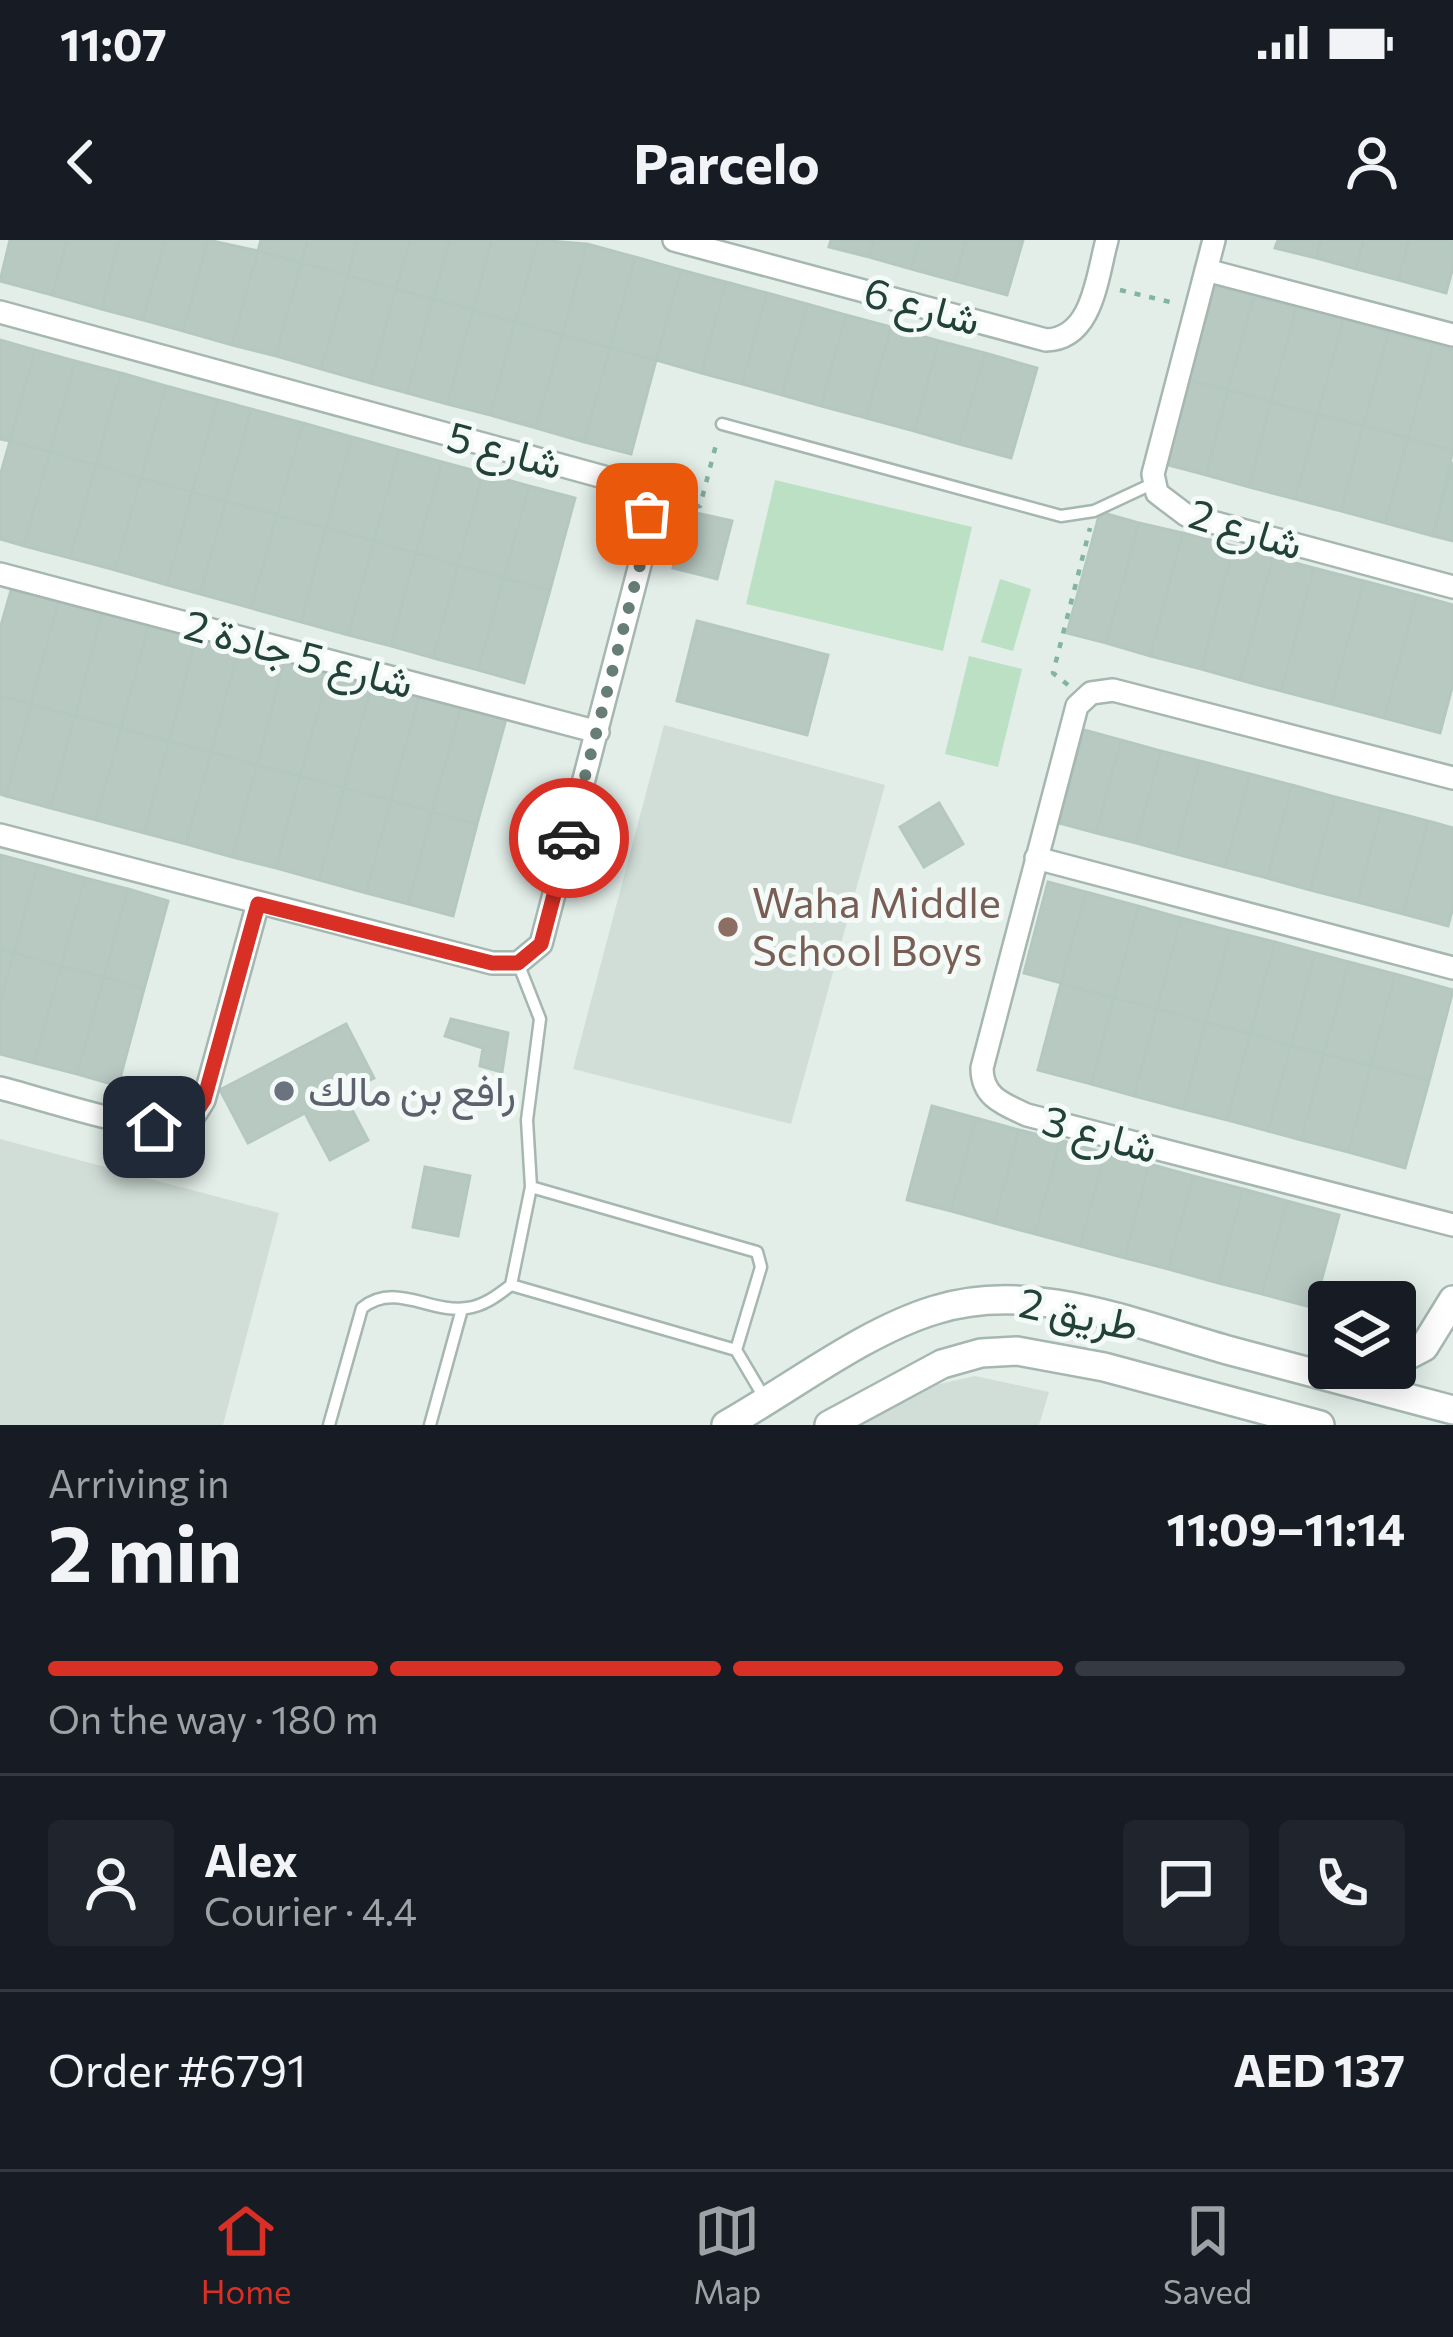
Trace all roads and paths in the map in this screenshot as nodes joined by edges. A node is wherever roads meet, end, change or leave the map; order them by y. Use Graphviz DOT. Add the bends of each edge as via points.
graph roads {
  1 [pos="674,240"];
  2 [pos="1107,240"];
  3 [pos="1214,240"];
  4 [pos="1206,270"];
  5 [pos="1094,284"];
  6 [pos="1196,309"];
  7 [pos="0,312"];
  8 [pos="1453,335"];
  9 [pos="722,424"];
  10 [pos="1154,484"];
  11 [pos="1094,511"];
  12 [pos="647,514"];
  13 [pos="0,574"];
  14 [pos="1453,586"];
  15 [pos="1084,697"];
  16 [pos="598,732"];
  17 [pos="1453,778"];
  18 [pos="0,836"];
  19 [pos="1036,858"];
  20 [pos="258,904"];
  21 [pos="518,963"];
  22 [pos="1453,968"];
  23 [pos="0,1088"];
  24 [pos="532,1187"];
  25 [pos="1453,1225"];
  26 [pos="511,1285"];
  27 [pos="1453,1300"];
  28 [pos="462,1309"];
  29 [pos="1118,1319"];
  30 [pos="1217,1347"];
  31 [pos="736,1350"];
  32 [pos="1416,1351"];
  33 [pos="1104,1367"];
  34 [pos="1308,1373"];
  35 [pos="1370,1389"];
  36 [pos="1203,1394"];
  37 [pos="767,1402"];
  38 [pos="1453,1410"];
  39 [pos="329,1425"];
  40 [pos="430,1425"];
  41 [pos="726,1425"];
  42 [pos="829,1425"];
  43 [pos="1320,1425"];
  1 -- 5 [label="street, شارع 6" via="1046,340 1082,323"];
  2 -- 5 [label="street, شارع 6"];
  3 -- 4 [label="street, شارع 2"];
  4 -- 6 [label="street, شارع 2"];
  4 -- 8 [label="street"];
  5 -- 6 [label="path"];
  6 -- 10 [label="street, شارع 2"];
  7 -- 12 [label="street, شارع 5" via="611,478"];
  9 -- 11 [label="lane" via="1061,515"];
  9 -- 12 [label="path" via="700,506"];
  10 -- 11 [label="lane"];
  10 -- 14 [label="street, شارع 2" via="1186,515"];
  11 -- 15 [label="path" via="1053,674"];
  12 -- 16 [label="street"];
  13 -- 16 [label="street, شارع 5 جادة 2"];
  15 -- 17 [label="street" via="1113,690"];
  15 -- 19 [label="street, شارع 3"];
  16 -- 21 [label="street" via="541,944"];
  18 -- 20 [label="street"];
  19 -- 22 [label="street"];
  19 -- 25 [label="street, شارع 3" via="982,1068 990,1095 1027,1115"];
  20 -- 21 [label="street"];
  20 -- 23 [label="street" via="204,1100 183,1125 154,1127"];
  21 -- 24 [label="lane" via="540,1019 527,1120"];
  24 -- 26 [label="lane"];
  24 -- 31 [label="lane" via="757,1252 760,1267"];
  26 -- 28 [label="lane"];
  26 -- 31 [label="lane"];
  27 -- 32 [label="street"];
  28 -- 39 [label="lane" via="391,1296 362,1308"];
  28 -- 40 [label="lane"];
  29 -- 30 [label="street, طريق 2"];
  29 -- 33 [label="street" via="1128,1348 1118,1364"];
  29 -- 37 [label="street, طريق 2" via="1026,1299 970,1301 901,1322"];
  30 -- 34 [label="street, طريق 2"];
  30 -- 36 [label="street" via="1197,1367"];
  31 -- 37 [label="lane"];
  33 -- 36 [label="street, طريق 2"];
  33 -- 42 [label="street, طريق 2" via="1017,1351 981,1353 907,1380"];
  35 -- 38 [label="street, طريق 2"];
  36 -- 43 [label="street, طريق 2"];
  37 -- 41 [label="street, طريق 2"];
}
